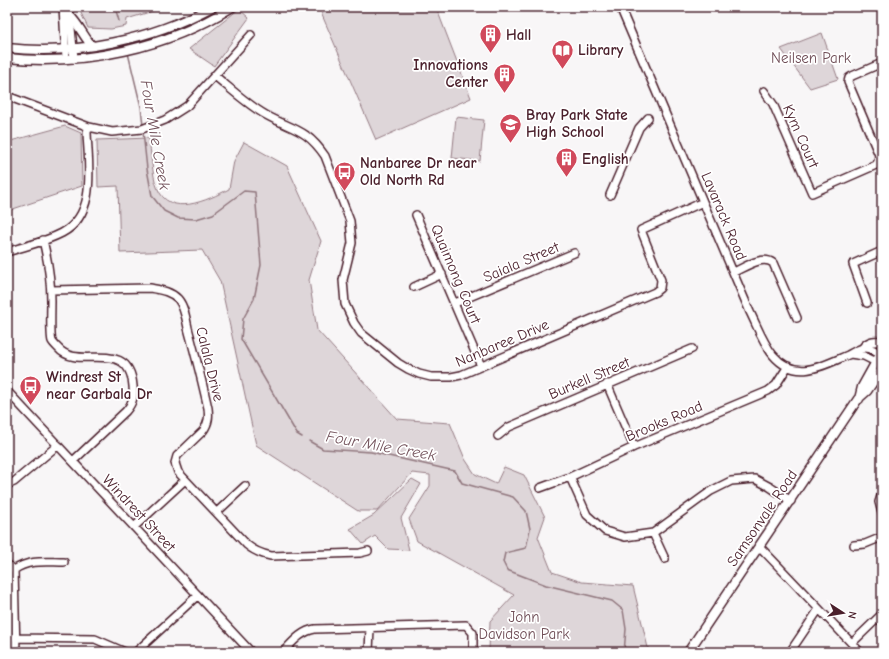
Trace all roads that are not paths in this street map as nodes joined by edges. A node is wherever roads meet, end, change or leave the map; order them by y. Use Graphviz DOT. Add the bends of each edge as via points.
graph roads {
  1 [pos="63,7"];
  2 [pos="69,7"];
  3 [pos="212,7"];
  4 [pos="232,7"];
  5 [pos="620,7"];
  6 [pos="70,16"];
  7 [pos="251,35"];
  8 [pos="92,46"];
  9 [pos="7,48"];
  10 [pos="69,48"];
  11 [pos="7,58"];
  12 [pos="70,59"];
  13 [pos="882,62"];
  14 [pos="215,76"];
  15 [pos="764,92"];
  16 [pos="7,96"];
  17 [pos="648,118"];
  18 [pos="89,127"];
  19 [pos="880,163"];
  20 [pos="610,196"];
  21 [pos="704,202"];
  22 [pos="416,215"];
  23 [pos="43,240"];
  24 [pos="882,251"];
  25 [pos="7,252"];
  26 [pos="574,253"];
  27 [pos="734,272"];
  28 [pos="442,274"];
  29 [pos="414,287"];
  30 [pos="51,290"];
  31 [pos="867,302"];
  32 [pos="455,303"];
  33 [pos="797,318"];
  34 [pos="882,341"];
  35 [pos="863,348"];
  36 [pos="692,349"];
  37 [pos="881,353"];
  38 [pos="850,354"];
  39 [pos="879,364"];
  40 [pos="481,366"];
  41 [pos="788,366"];
  42 [pos="882,368"];
  43 [pos="607,384"];
  44 [pos="7,391"];
  45 [pos="858,399"];
  46 [pos="498,436"];
  47 [pos="58,445"];
  48 [pos="634,447"];
  49 [pos="73,461"];
  50 [pos="570,477"];
  51 [pos="185,480"];
  52 [pos="7,485"];
  53 [pos="245,486"];
  54 [pos="540,488"];
  55 [pos="882,493"];
  56 [pos="791,500"];
  57 [pos="217,512"];
  58 [pos="882,513"];
  59 [pos="134,527"];
  60 [pos="653,533"];
  61 [pos="882,537"];
  62 [pos="854,545"];
  63 [pos="760,547"];
  64 [pos="368,550"];
  65 [pos="665,559"];
  66 [pos="64,562"];
  67 [pos="7,564"];
  68 [pos="14,570"];
  69 [pos="198,595"];
  70 [pos="819,609"];
  71 [pos="882,614"];
  72 [pos="370,628"];
  73 [pos="15,638"];
  74 [pos="852,643"];
  75 [pos="16,652"];
  76 [pos="125,652"];
  77 [pos="136,652"];
  78 [pos="251,652"];
  79 [pos="283,652"];
  80 [pos="369,652"];
  81 [pos="473,652"];
  82 [pos="688,652"];
  83 [pos="790,652"];
  84 [pos="860,652"];
  1 -- 10 [label="street"];
  2 -- 6 [label="street"];
  3 -- 8 [label="main road" via="152,32"];
  4 -- 12 [label="main road" via="175,36 110,54"];
  5 -- 21 [label="street, Lavarack Road"];
  6 -- 8 [label="main road"];
  6 -- 10 [label="street"];
  7 -- 14 [label="street"];
  8 -- 10 [label="main road"];
  9 -- 10 [label="main road"];
  10 -- 12 [label="street"];
  11 -- 12 [label="main road"];
  13 -- 19 [label="street" via="852,76 848,82 879,155"];
  14 -- 18 [label="street" via="187,106 154,125 112,132"];
  14 -- 40 [label="street, Nanbaree Drive" via="255,108 303,132 325,156 350,221 352,243 343,277 345,304 362,333 398,363 419,374 451,377"];
  15 -- 19 [label="street, Kym Court" via="773,104 812,193"];
  16 -- 18 [label="street"];
  17 -- 20 [label="street" via="639,128"];
  18 -- 23 [label="street" via="89,190 85,208 70,228"];
  21 -- 27 [label="street, Lavarack Road"];
  21 -- 40 [label="street, Nanbaree Drive" via="641,230 661,280 660,288 655,292"];
  22 -- 28 [label="street, Quaimong Court"];
  23 -- 25 [label="street"];
  23 -- 30 [label="street" via="49,264"];
  24 -- 31 [label="street" via="853,264"];
  26 -- 32 [label="street, Saiala Street"];
  27 -- 33 [label="street" via="760,260 769,260 773,263"];
  27 -- 41 [label="street, Lavarack Road" via="766,346 776,358"];
  28 -- 29 [label="street"];
  28 -- 32 [label="street, Quaimong Court"];
  30 -- 49 [label="street" via="52,341 61,351 71,356 112,357 122,361 128,368 133,382 132,405"];
  30 -- 51 [label="street, Calala Drive" via="150,288 166,292 178,299 193,344 209,414 203,431 177,456 175,463"];
  32 -- 40 [label="street, Quaimong Court"];
  34 -- 35 [label="main road" via="870,342"];
  35 -- 37 [label="street"];
  35 -- 38 [label="street, Lavarack Road"];
  36 -- 43 [label="street, Burkell Street"];
  37 -- 39 [label="main road, Samsonvale Road"];
  38 -- 39 [label="street" via="864,356"];
  38 -- 41 [label="street, Lavarack Road" via="810,370 798,370"];
  39 -- 45 [label="main road, Samsonvale Road" via="862,387"];
  41 -- 48 [label="street, Brooks Road" via="776,385 768,391"];
  42 -- 45 [label="main road, Samsonvale Road" via="867,391"];
  43 -- 46 [label="street, Burkell Street" via="509,427"];
  43 -- 48 [label="street"];
  44 -- 47 [label="street, Windrest Street"];
  45 -- 56 [label="main road, Samsonvale Road"];
  47 -- 49 [label="street, Windrest Street"];
  47 -- 52 [label="street"];
  48 -- 50 [label="street, Brooks Road"];
  49 -- 59 [label="street, Windrest Street"];
  50 -- 54 [label="street, Brooks Road"];
  50 -- 60 [label="street" via="587,515 605,531 625,537"];
  51 -- 57 [label="street, Calala Drive"];
  51 -- 59 [label="street"];
  53 -- 57 [label="street"];
  55 -- 58 [label="street" via="879,502"];
  56 -- 60 [label="street" via="755,479 731,481 711,491"];
  56 -- 63 [label="main road, Samsonvale Road"];
  57 -- 64 [label="street, Calala Drive" via="247,545 262,554 360,554"];
  59 -- 69 [label="street, Windrest Street"];
  60 -- 65 [label="street"];
  61 -- 62 [label="street" via="865,544"];
  63 -- 70 [label="street"];
  63 -- 82 [label="main road, Samsonvale Road"];
  66 -- 68 [label="street" via="32,562"];
  67 -- 68 [label="street"];
  68 -- 73 [label="street"];
  69 -- 77 [label="street"];
  69 -- 78 [label="street, Windrest Street"];
  70 -- 74 [label="street"];
  70 -- 83 [label="street"];
  71 -- 74 [label="street"];
  72 -- 79 [label="street" via="309,630"];
  72 -- 80 [label="street"];
  72 -- 81 [label="street" via="466,625 473,633"];
  73 -- 75 [label="street"];
  73 -- 76 [label="street" via="95,639"];
  74 -- 84 [label="street"];
}
